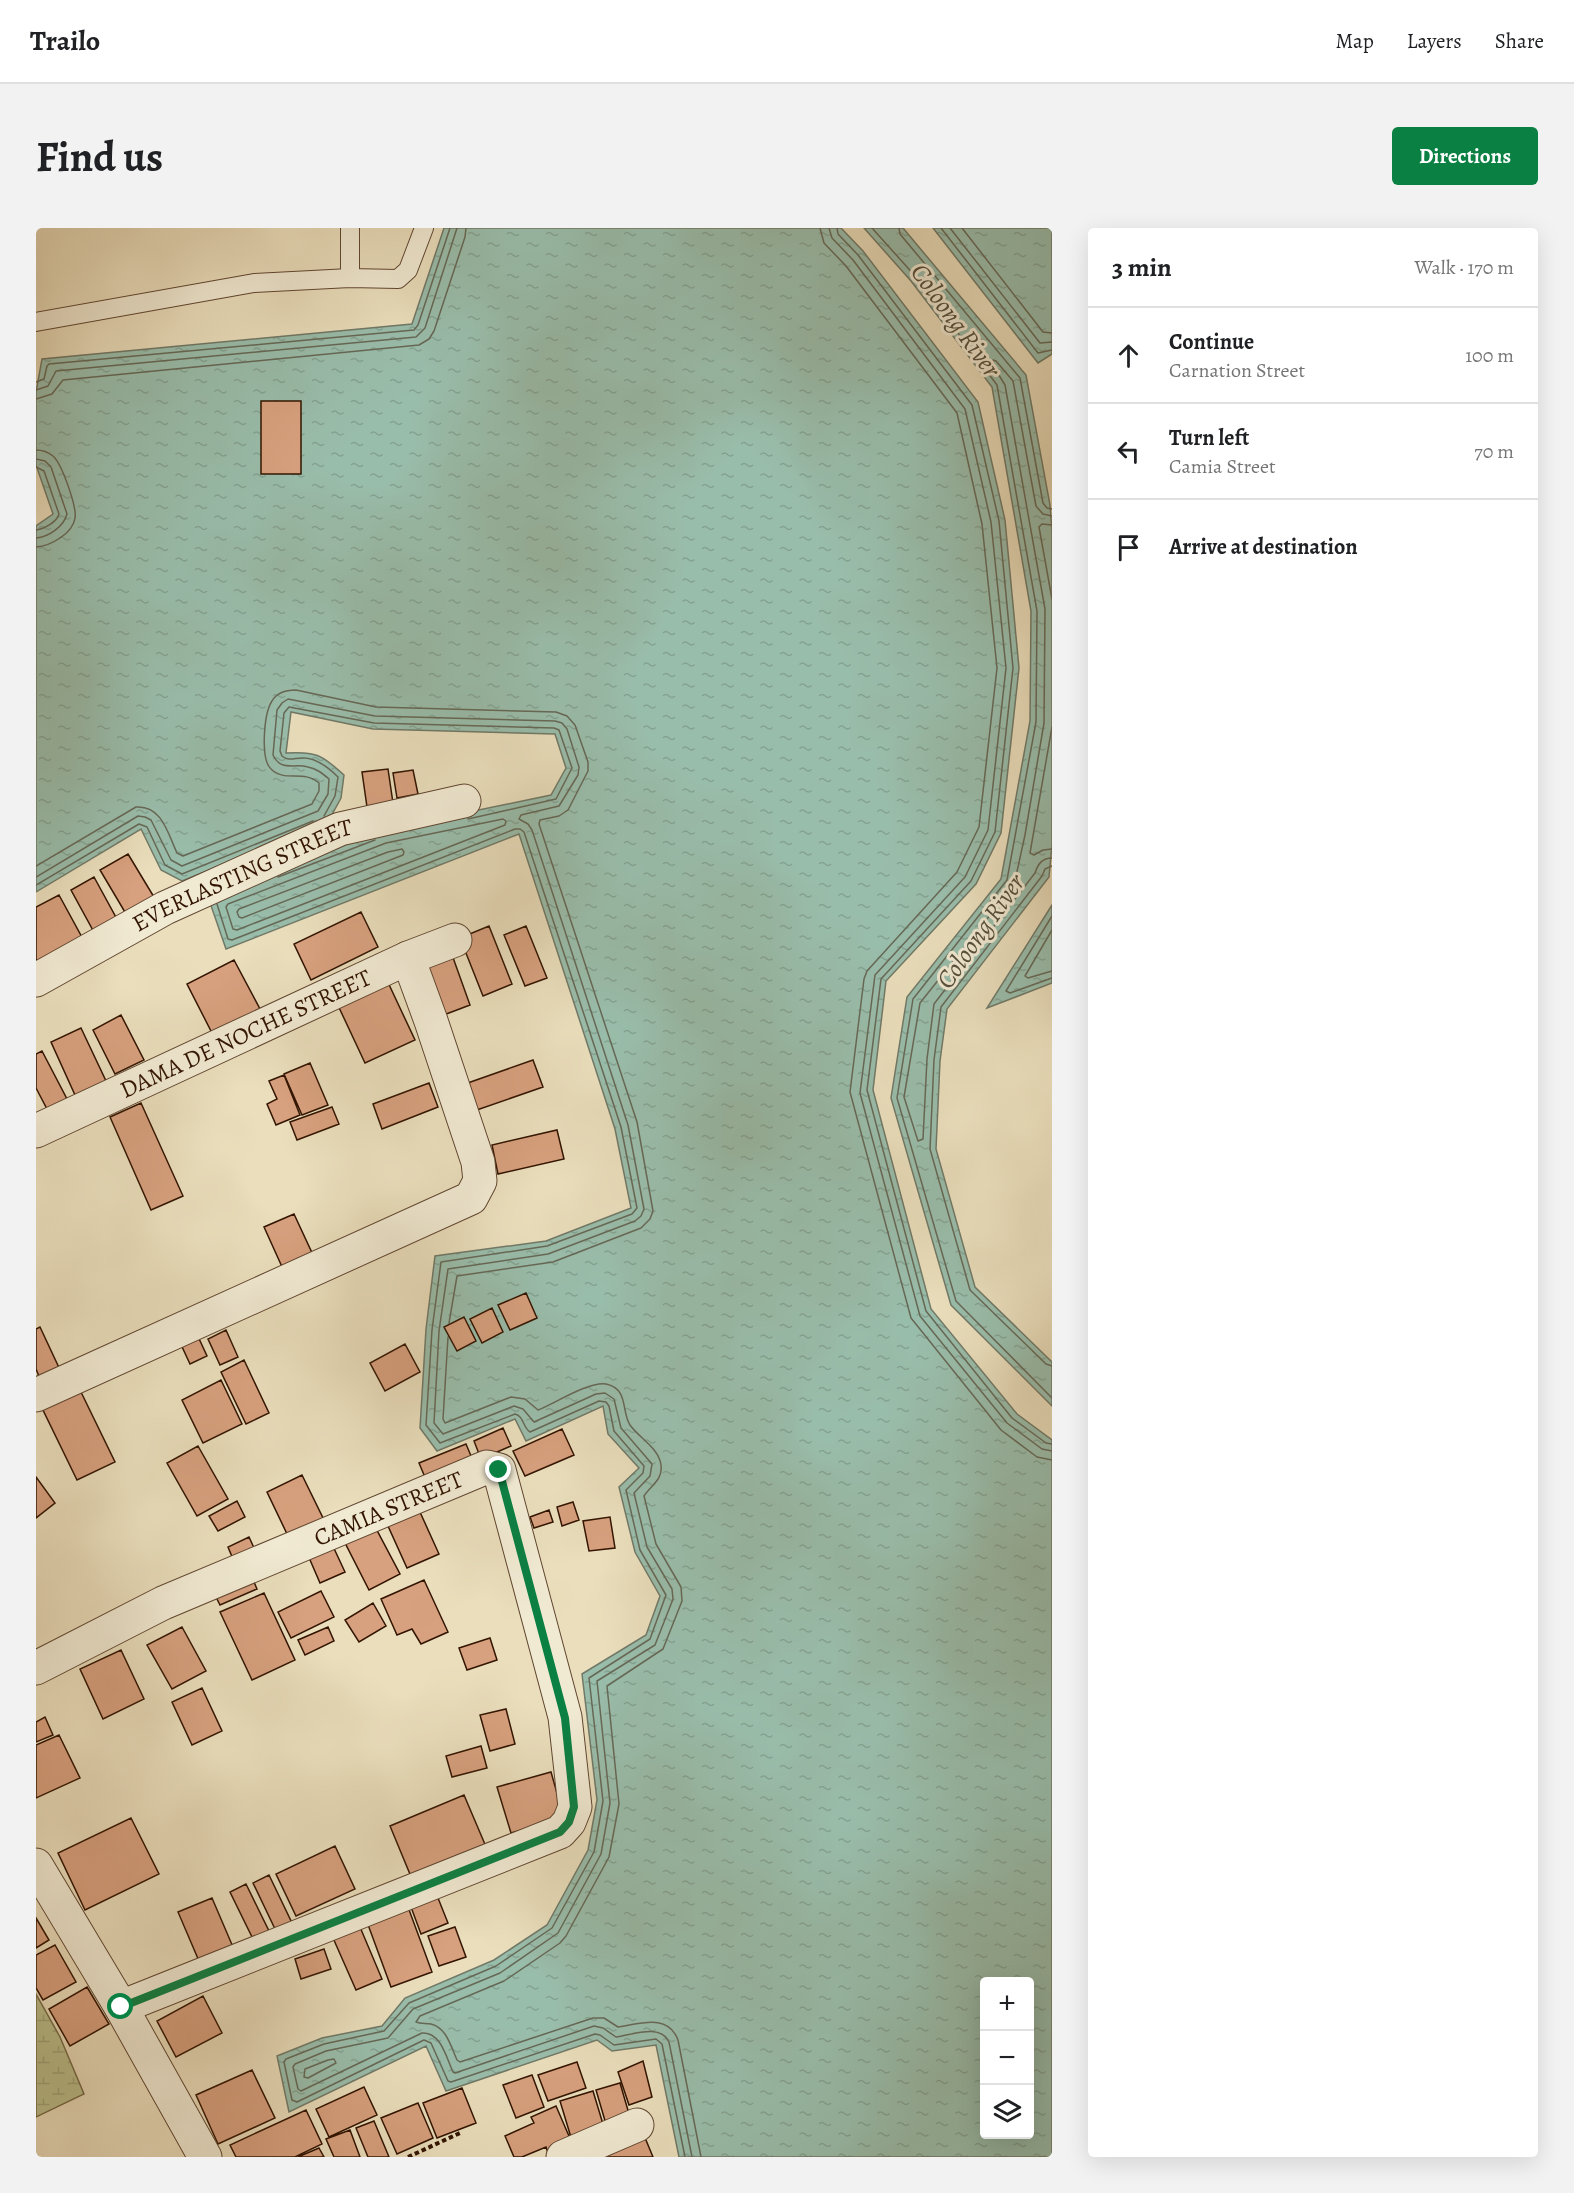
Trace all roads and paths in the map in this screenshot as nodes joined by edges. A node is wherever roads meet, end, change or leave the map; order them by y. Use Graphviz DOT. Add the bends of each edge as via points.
graph roads {
  1 [pos="350,228"];
  2 [pos="424,228"];
  3 [pos="350,278"];
  4 [pos="36,322"];
  5 [pos="464,801"];
  6 [pos="455,940"];
  7 [pos="408,958"];
  8 [pos="36,981"];
  9 [pos="36,1131"];
  10 [pos="36,1395"];
  11 [pos="36,1668"];
  12 [pos="36,1865"];
  13 [pos="121,2007"];
  14 [pos="637,2125"];
  15 [pos="460,2133"];
  16 [pos="205,2157"];
  17 [pos="408,2157"];
  18 [pos="563,2157"];
  1 -- 3 [label="lane"];
  2 -- 3 [label="lane" via="408,270 398,279"];
  3 -- 4 [label="lane" via="254,283"];
  5 -- 8 [label="street, EVERLASTING STREET" via="340,829 165,908"];
  6 -- 7 [label="street, DAMA DE NOCHE STREET"];
  7 -- 9 [label="street, DAMA DE NOCHE STREET"];
  7 -- 10 [label="street" via="478,1162 480,1181 471,1198"];
  11 -- 13 [label="street, CAMIA STREET" via="163,1603 487,1467 499,1470 565,1718 574,1807 569,1822 560,1832"];
  12 -- 13 [label="street"];
  13 -- 16 [label="street"];
  14 -- 18 [label="street"];
  15 -- 17 [label="path"];
}
